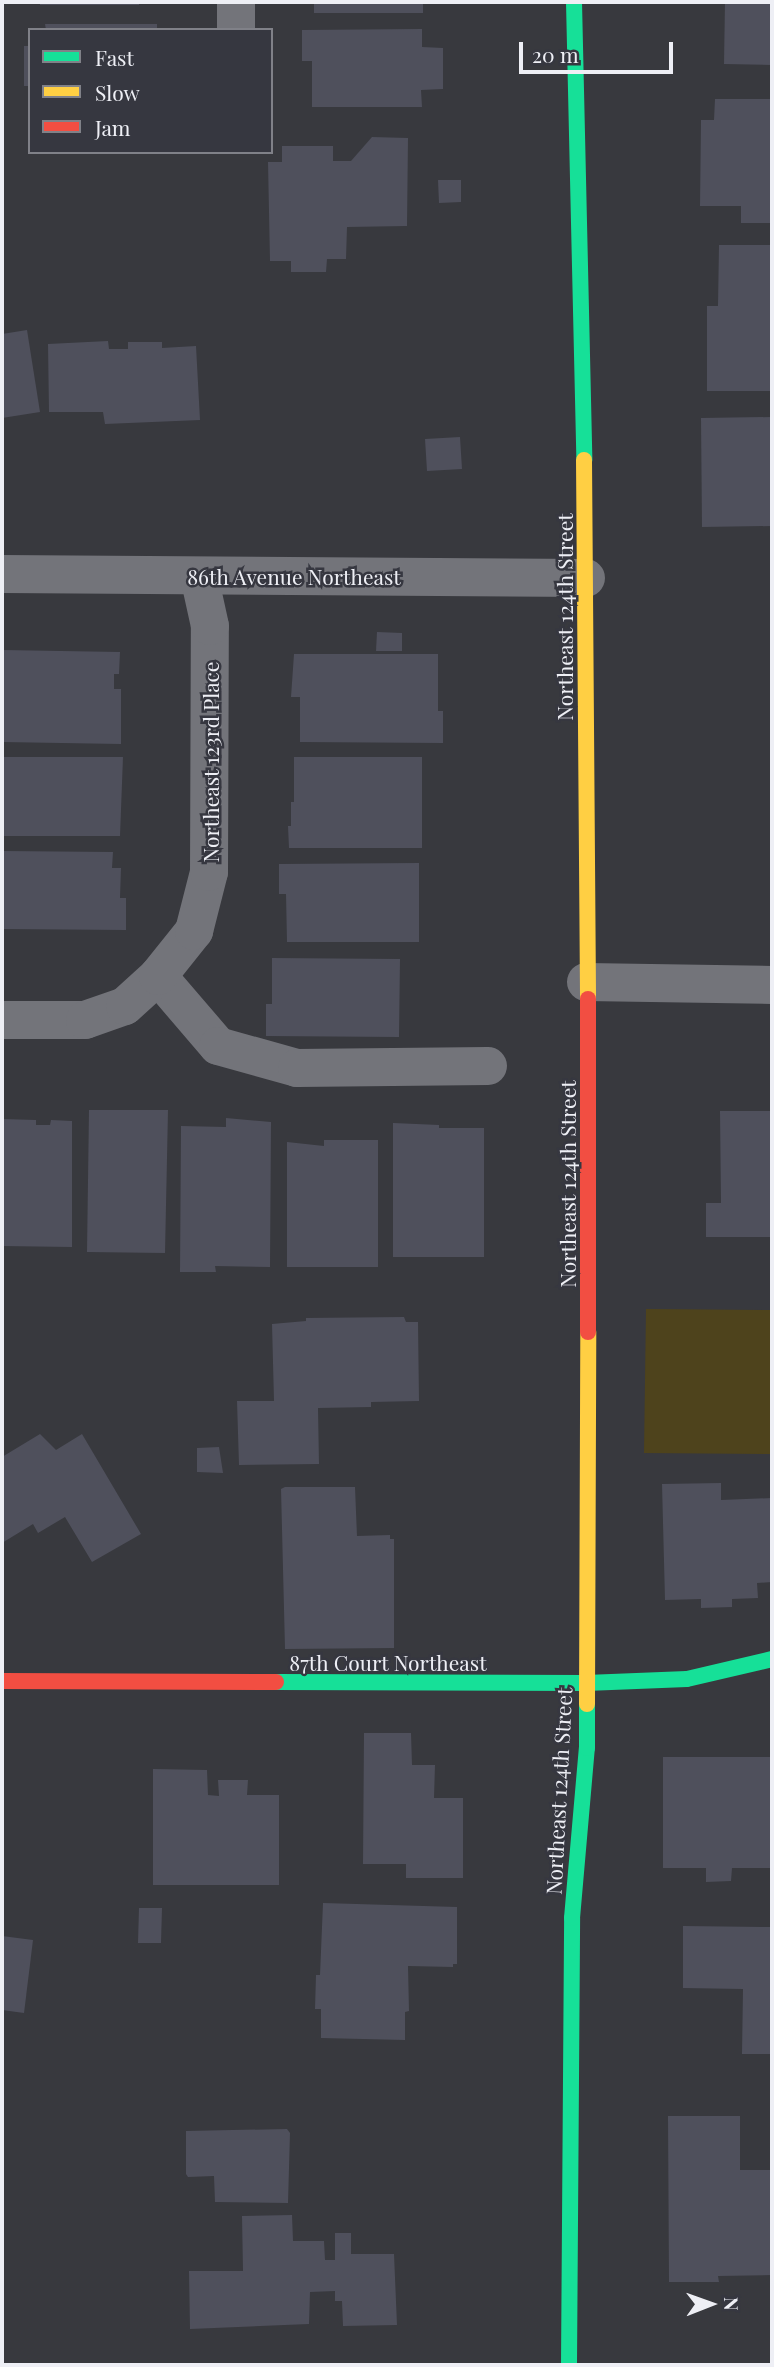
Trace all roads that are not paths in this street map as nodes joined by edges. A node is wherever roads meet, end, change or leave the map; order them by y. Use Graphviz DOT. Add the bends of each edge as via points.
graph roads {
  1 [pos="236,2"];
  2 [pos="575,2"];
  3 [pos="236,28"];
  4 [pos="2,575"];
  5 [pos="199,576"];
  6 [pos="586,578"];
  7 [pos="158,976"];
  8 [pos="586,982"];
  9 [pos="772,985"];
  10 [pos="2,1020"];
  11 [pos="488,1066"];
  12 [pos="772,1659"];
  13 [pos="2,1681"];
  14 [pos="586,1683"];
  15 [pos="569,2365"];
  1 -- 3 [label="street"];
  2 -- 6 [label="street, Northeast 124th Street"];
  4 -- 5 [label="street, 86th Avenue Northeast"];
  5 -- 6 [label="street, 86th Avenue Northeast"];
  5 -- 7 [label="street, Northeast 123rd Place" via="210,626 209,872 194,931"];
  6 -- 8 [label="street, Northeast 124th Street"];
  7 -- 10 [label="street, Northeast 123rd Place" via="125,1006 85,1020"];
  7 -- 11 [label="street" via="218,1046 297,1068"];
  8 -- 9 [label="street"];
  8 -- 14 [label="street, Northeast 124th Street"];
  12 -- 14 [label="street, 87th Court Northeast" via="687,1679"];
  13 -- 14 [label="street, 87th Court Northeast"];
  14 -- 15 [label="street, Northeast 124th Street" via="587,1748 571,1931"];
}
